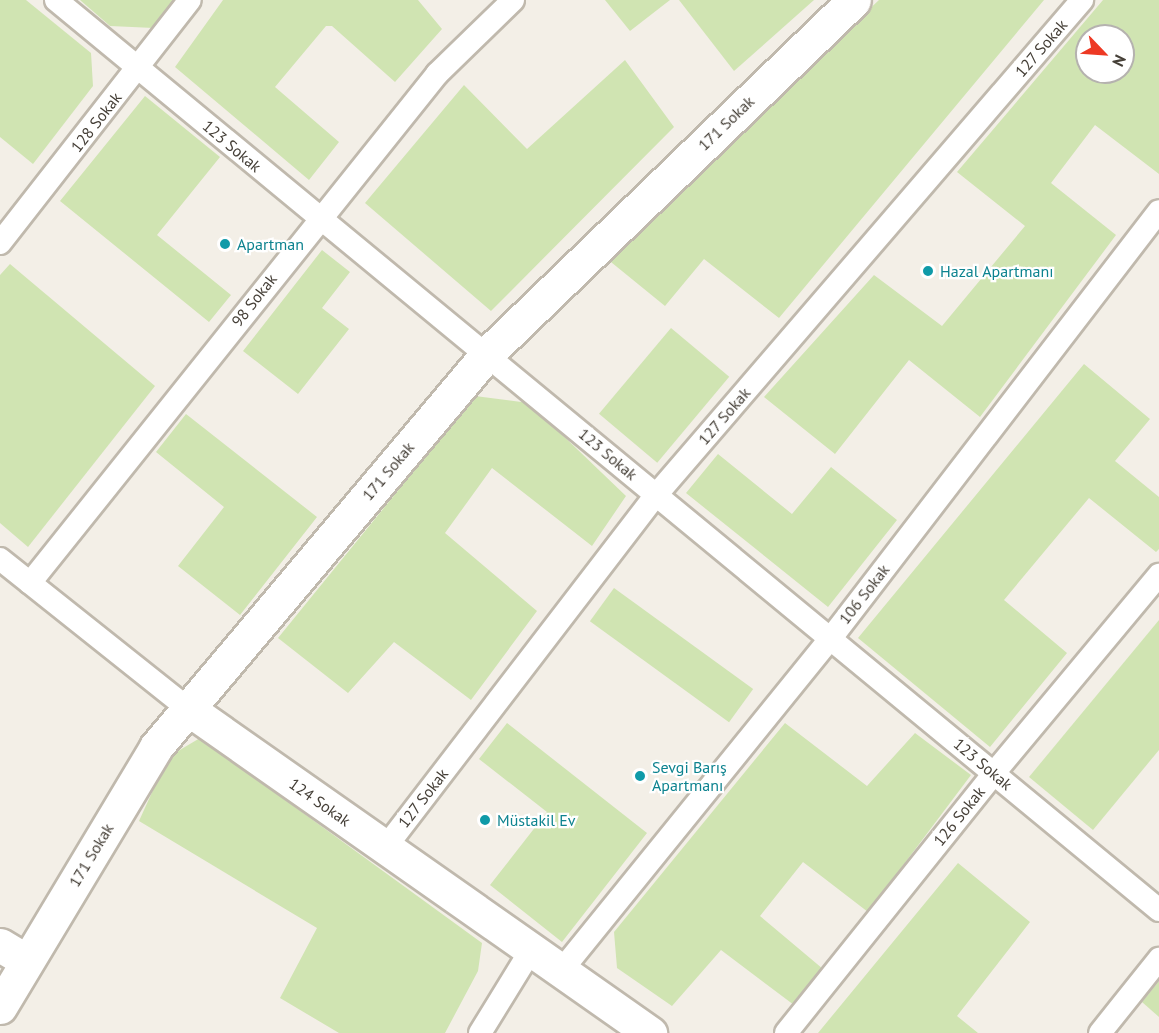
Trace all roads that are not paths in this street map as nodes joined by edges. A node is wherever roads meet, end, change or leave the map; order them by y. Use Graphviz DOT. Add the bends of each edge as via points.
graph roads {
  1 [pos="56,0"];
  2 [pos="190,0"];
  3 [pos="513,0"];
  4 [pos="854,0"];
  5 [pos="1082,0"];
  6 [pos="138,68"];
  7 [pos="1159,211"];
  8 [pos="319,218"];
  9 [pos="0,243"];
  10 [pos="488,353"];
  11 [pos="657,494"];
  12 [pos="0,560"];
  13 [pos="1159,575"];
  14 [pos="30,583"];
  15 [pos="831,638"];
  16 [pos="187,708"];
  17 [pos="994,773"];
  18 [pos="385,848"];
  19 [pos="1159,910"];
  20 [pos="531,950"];
  21 [pos="14,953"];
  22 [pos="1159,959"];
  23 [pos="561,971"];
  24 [pos="0,1007"];
  25 [pos="480,1033"];
  26 [pos="650,1033"];
  27 [pos="786,1033"];
  28 [pos="1100,1033"];
  1 -- 6 [label="lane, 123 Sokak"];
  2 -- 6 [label="lane, 128 Sokak"];
  3 -- 8 [label="lane, 98 Sokak" via="437,74"];
  4 -- 10 [label="street, 171 Sokak"];
  5 -- 11 [label="lane, 127 Sokak"];
  6 -- 8 [label="lane, 123 Sokak"];
  6 -- 9 [label="lane, 128 Sokak"];
  7 -- 15 [label="lane, 106 Sokak"];
  8 -- 10 [label="lane, 123 Sokak"];
  8 -- 14 [label="lane, 98 Sokak"];
  10 -- 11 [label="lane, 123 Sokak"];
  10 -- 16 [label="street, 171 Sokak"];
  11 -- 15 [label="lane, 123 Sokak"];
  11 -- 18 [label="lane, 127 Sokak"];
  12 -- 14 [label="lane, 124 Sokak"];
  13 -- 17 [label="lane, 126 Sokak"];
  14 -- 16 [label="lane, 124 Sokak"];
  15 -- 17 [label="lane, 123 Sokak"];
  15 -- 23 [label="lane, 106 Sokak"];
  16 -- 18 [label="street, 124 Sokak"];
  16 -- 21 [label="street, 171 Sokak"];
  17 -- 19 [label="lane, 123 Sokak"];
  17 -- 27 [label="lane, 126 Sokak"];
  18 -- 20 [label="street, 124 Sokak"];
  20 -- 23 [label="street, 124 Sokak"];
  20 -- 25 [label="lane"];
  21 -- 24 [label="street, 171 Sokak"];
  22 -- 28 [label="lane"];
  23 -- 26 [label="street, 124 Sokak"];
}
